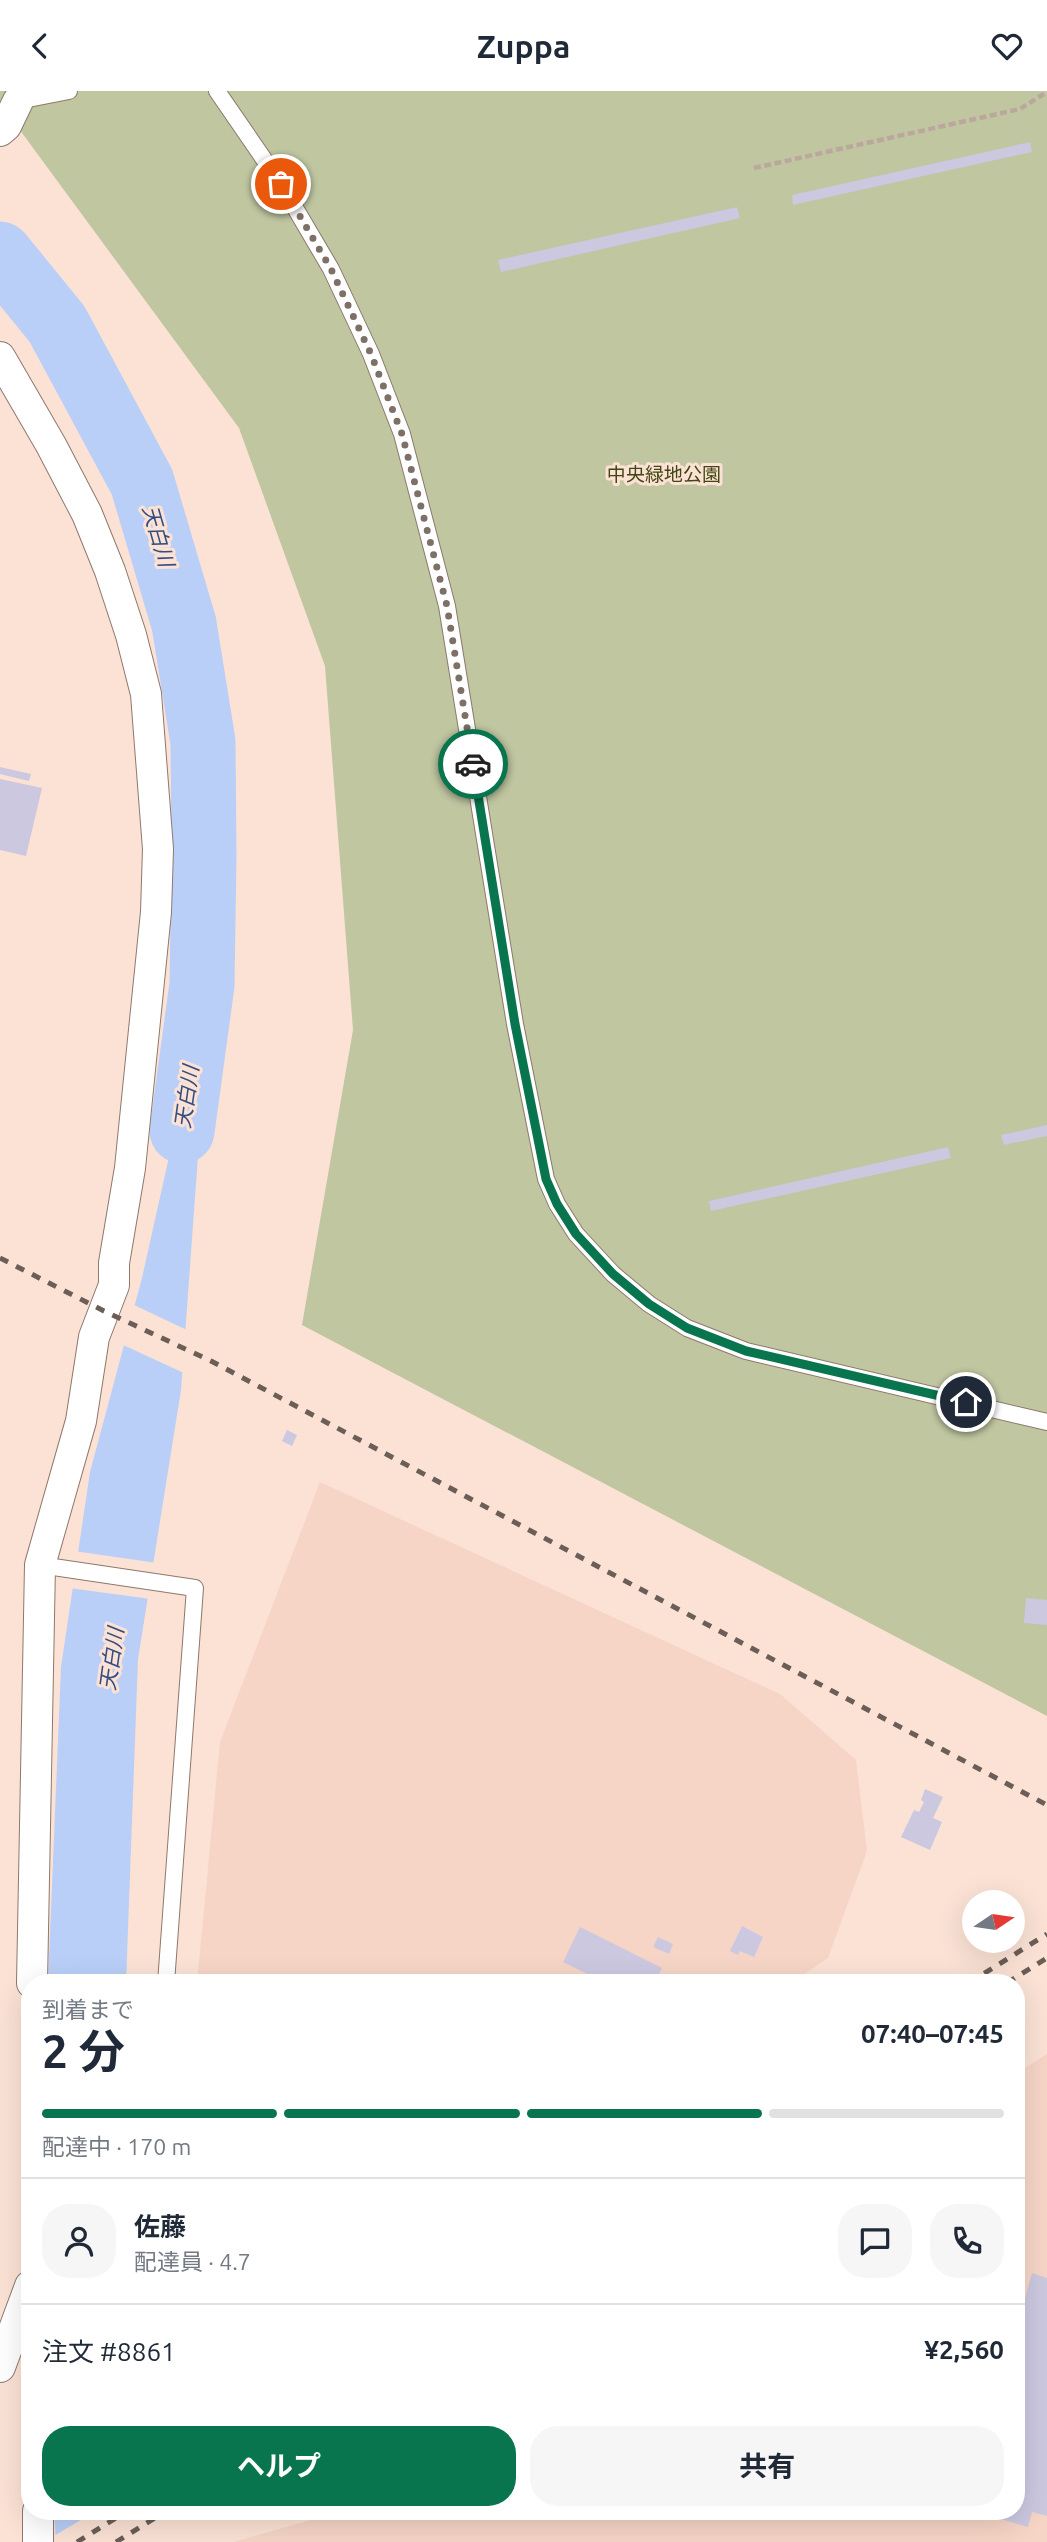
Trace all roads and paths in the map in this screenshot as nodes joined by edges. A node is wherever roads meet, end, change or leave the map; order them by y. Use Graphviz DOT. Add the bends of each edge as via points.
graph roads {
  1 [pos="69,91"];
  2 [pos="217,91"];
  3 [pos="1047,92"];
  4 [pos="8,120"];
  5 [pos="754,168"];
  6 [pos="0,357"];
  7 [pos="1047,1422"];
  8 [pos="48,1566"];
  9 [pos="32,1974"];
  10 [pos="167,1974"];
  11 [pos="21,2310"];
  12 [pos="0,2367"];
  13 [pos="38,2520"];
  14 [pos="38,2542"];
  1 -- 4 [label="lane"];
  2 -- 7 [label="lane" via="281,184 331,269 402,434 447,606 515,1024 546,1179 557,1204 576,1234 613,1274 687,1328 746,1351"];
  3 -- 5 [label="path" via="1020,109"];
  6 -- 8 [label="street" via="87,514 131,635 146,694 158,849 156,912 114,1285 94,1337"];
  8 -- 9 [label="street"];
  8 -- 10 [label="lane" via="195,1588"];
  11 -- 12 [label="street"];
  13 -- 14 [label="street"];
}
